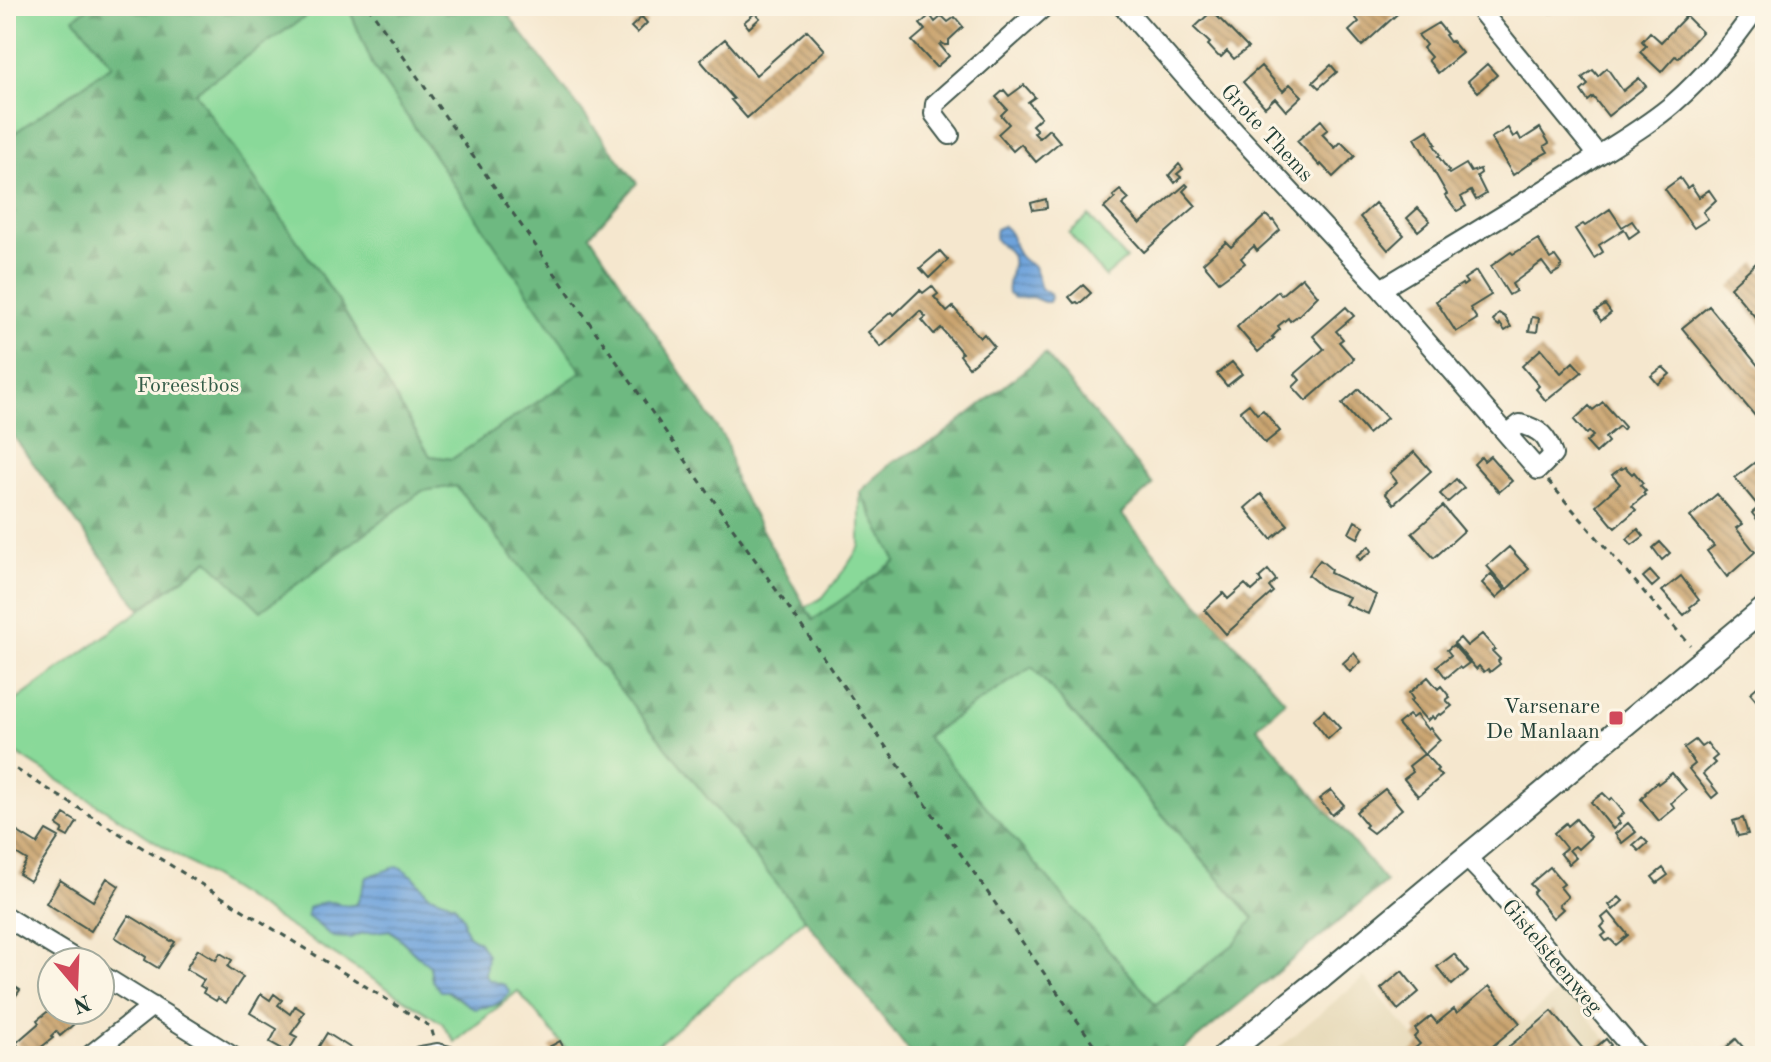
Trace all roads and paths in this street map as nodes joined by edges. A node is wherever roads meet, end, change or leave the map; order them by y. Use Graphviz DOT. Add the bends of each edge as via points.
graph roads {
  1 [pos="368,6"];
  2 [pos="1045,6"];
  3 [pos="1123,6"];
  4 [pos="1477,6"];
  5 [pos="1758,6"];
  6 [pos="950,135"];
  7 [pos="1598,155"];
  8 [pos="1381,289"];
  9 [pos="1507,434"];
  10 [pos="1538,470"];
  11 [pos="1765,608"];
  12 [pos="1702,661"];
  13 [pos="6,763"];
  14 [pos="12,767"];
  15 [pos="6,776"];
  16 [pos="1466,857"];
  17 [pos="6,917"];
  18 [pos="54,946"];
  19 [pos="116,984"];
  20 [pos="152,1006"];
  21 [pos="436,1055"];
  22 [pos="89,1056"];
  23 [pos="232,1056"];
  24 [pos="1102,1056"];
  25 [pos="1224,1056"];
  26 [pos="1638,1056"];
  1 -- 24 [label="path"];
  2 -- 6 [label="street" via="935,104 934,114"];
  3 -- 8 [label="street, Grote Thems"];
  4 -- 7 [label="street"];
  5 -- 7 [label="street" via="1710,68 1677,100"];
  7 -- 8 [label="street"];
  8 -- 9 [label="street, Grote Thems"];
  9 -- 10 [label="street, Grote Thems"];
  9 -- 10 [label="street" via="1520,424 1536,428 1550,443 1553,455"];
  10 -- 12 [label="path"];
  11 -- 12 [label="main road"];
  12 -- 16 [label="main road"];
  13 -- 14 [label="path"];
  14 -- 15 [label="path"];
  14 -- 21 [label="path" via="431,1027"];
  16 -- 25 [label="main road"];
  16 -- 26 [label="street, Gistelsteenweg"];
  17 -- 18 [label="street"];
  19 -- 20 [label="street"];
  20 -- 22 [label="street"];
  20 -- 23 [label="street"];
}
